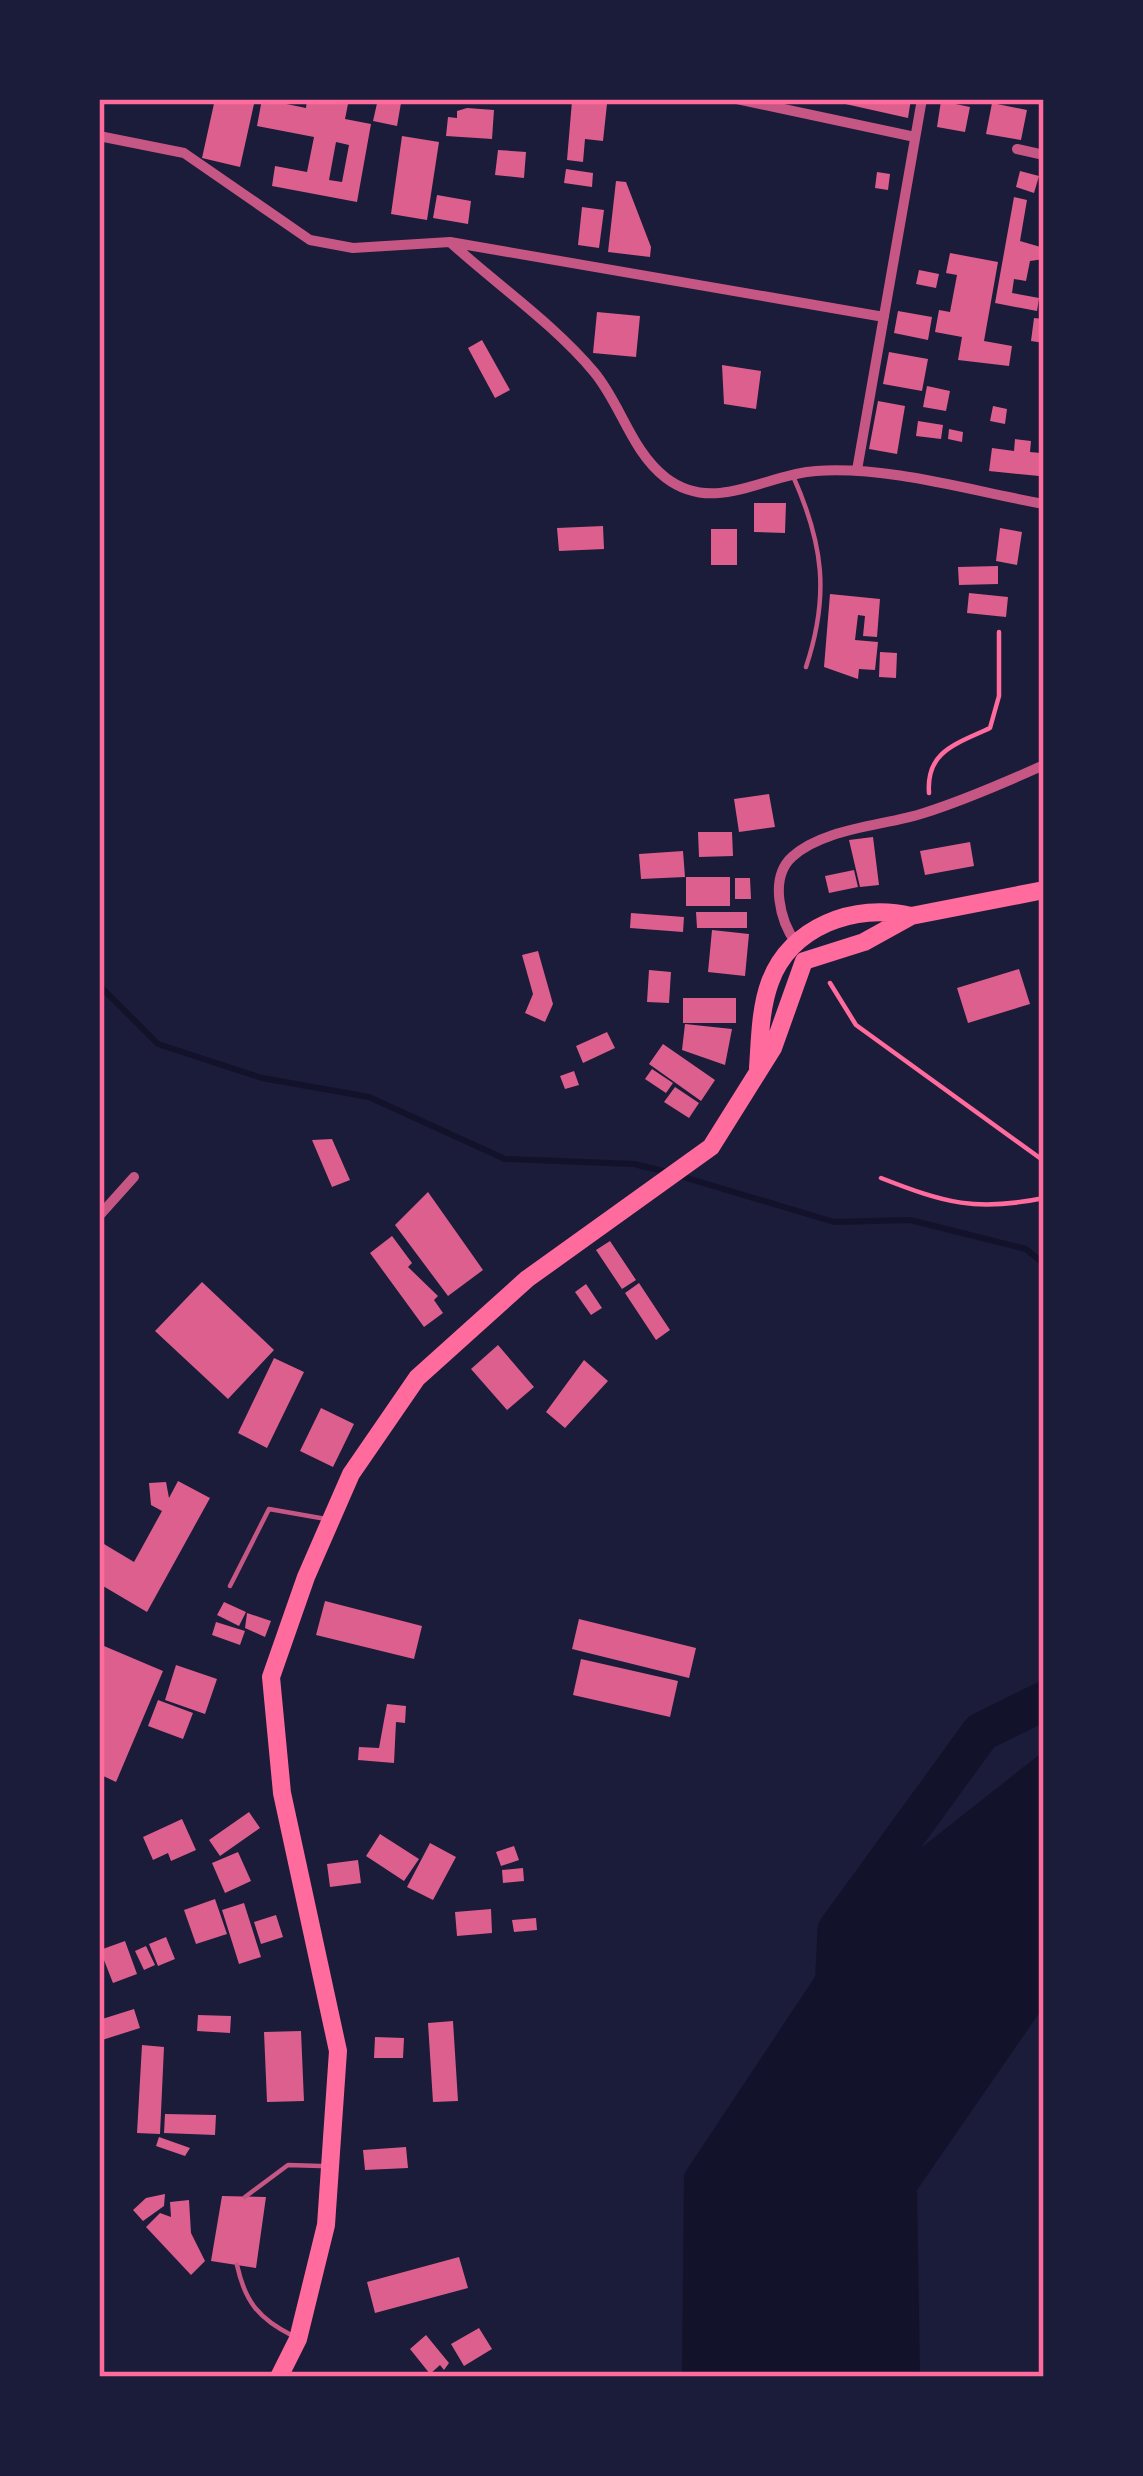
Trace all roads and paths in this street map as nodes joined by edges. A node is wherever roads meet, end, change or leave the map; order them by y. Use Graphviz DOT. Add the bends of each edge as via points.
graph roads {
  1 [pos="737,99"];
  2 [pos="922,99"];
  3 [pos="99,136"];
  4 [pos="915,136"];
  5 [pos="1017,149"];
  6 [pos="1044,155"];
  7 [pos="450,242"];
  8 [pos="884,317"];
  9 [pos="857,470"];
  10 [pos="793,476"];
  11 [pos="1044,504"];
  12 [pos="999,632"];
  13 [pos="806,667"];
  14 [pos="1044,765"];
  15 [pos="931,811"];
  16 [pos="1044,890"];
  17 [pos="911,916"];
  18 [pos="801,950"];
  19 [pos="830,983"];
  20 [pos="1044,1161"];
  21 [pos="134,1177"];
  22 [pos="881,1178"];
  23 [pos="1044,1198"];
  24 [pos="99,1216"];
  25 [pos="332,1520"];
  26 [pos="230,1586"];
  27 [pos="333,2167"];
  28 [pos="245,2197"];
  29 [pos="237,2265"];
  30 [pos="298,2339"];
  31 [pos="279,2377"];
  1 -- 4 [label="street"];
  2 -- 4 [label="street"];
  3 -- 7 [label="street" via="184,152 310,240 353,248"];
  4 -- 8 [label="street"];
  5 -- 6 [label="street"];
  7 -- 8 [label="street"];
  7 -- 10 [label="street" via="594,372 668,479 697,492 734,493"];
  8 -- 9 [label="street"];
  9 -- 10 [label="street"];
  9 -- 11 [label="street"];
  10 -- 13 [label="lane" via="818,533 821,571"];
  12 -- 15 [label="path" via="990,728 940,751 928,774"];
  14 -- 15 [label="street"];
  15 -- 18 [label="street" via="820,841 790,858 779,883 782,916"];
  16 -- 17 [label="highway"];
  17 -- 18 [label="highway" via="864,942"];
  17 -- 18 [label="highway" via="865,912 829,921"];
  18 -- 25 [label="highway" via="773,1048 711,1147 526,1279 417,1378 351,1474"];
  19 -- 20 [label="path" via="856,1025"];
  21 -- 24 [label="street"];
  22 -- 23 [label="path" via="942,1202 990,1209"];
  25 -- 26 [label="lane" via="269,1510"];
  25 -- 27 [label="highway" via="271,1677 282,1793 338,2051"];
  27 -- 28 [label="lane" via="288,2165"];
  27 -- 30 [label="highway"];
  29 -- 30 [label="lane" via="243,2296 266,2322"];
  30 -- 31 [label="highway"];
}
